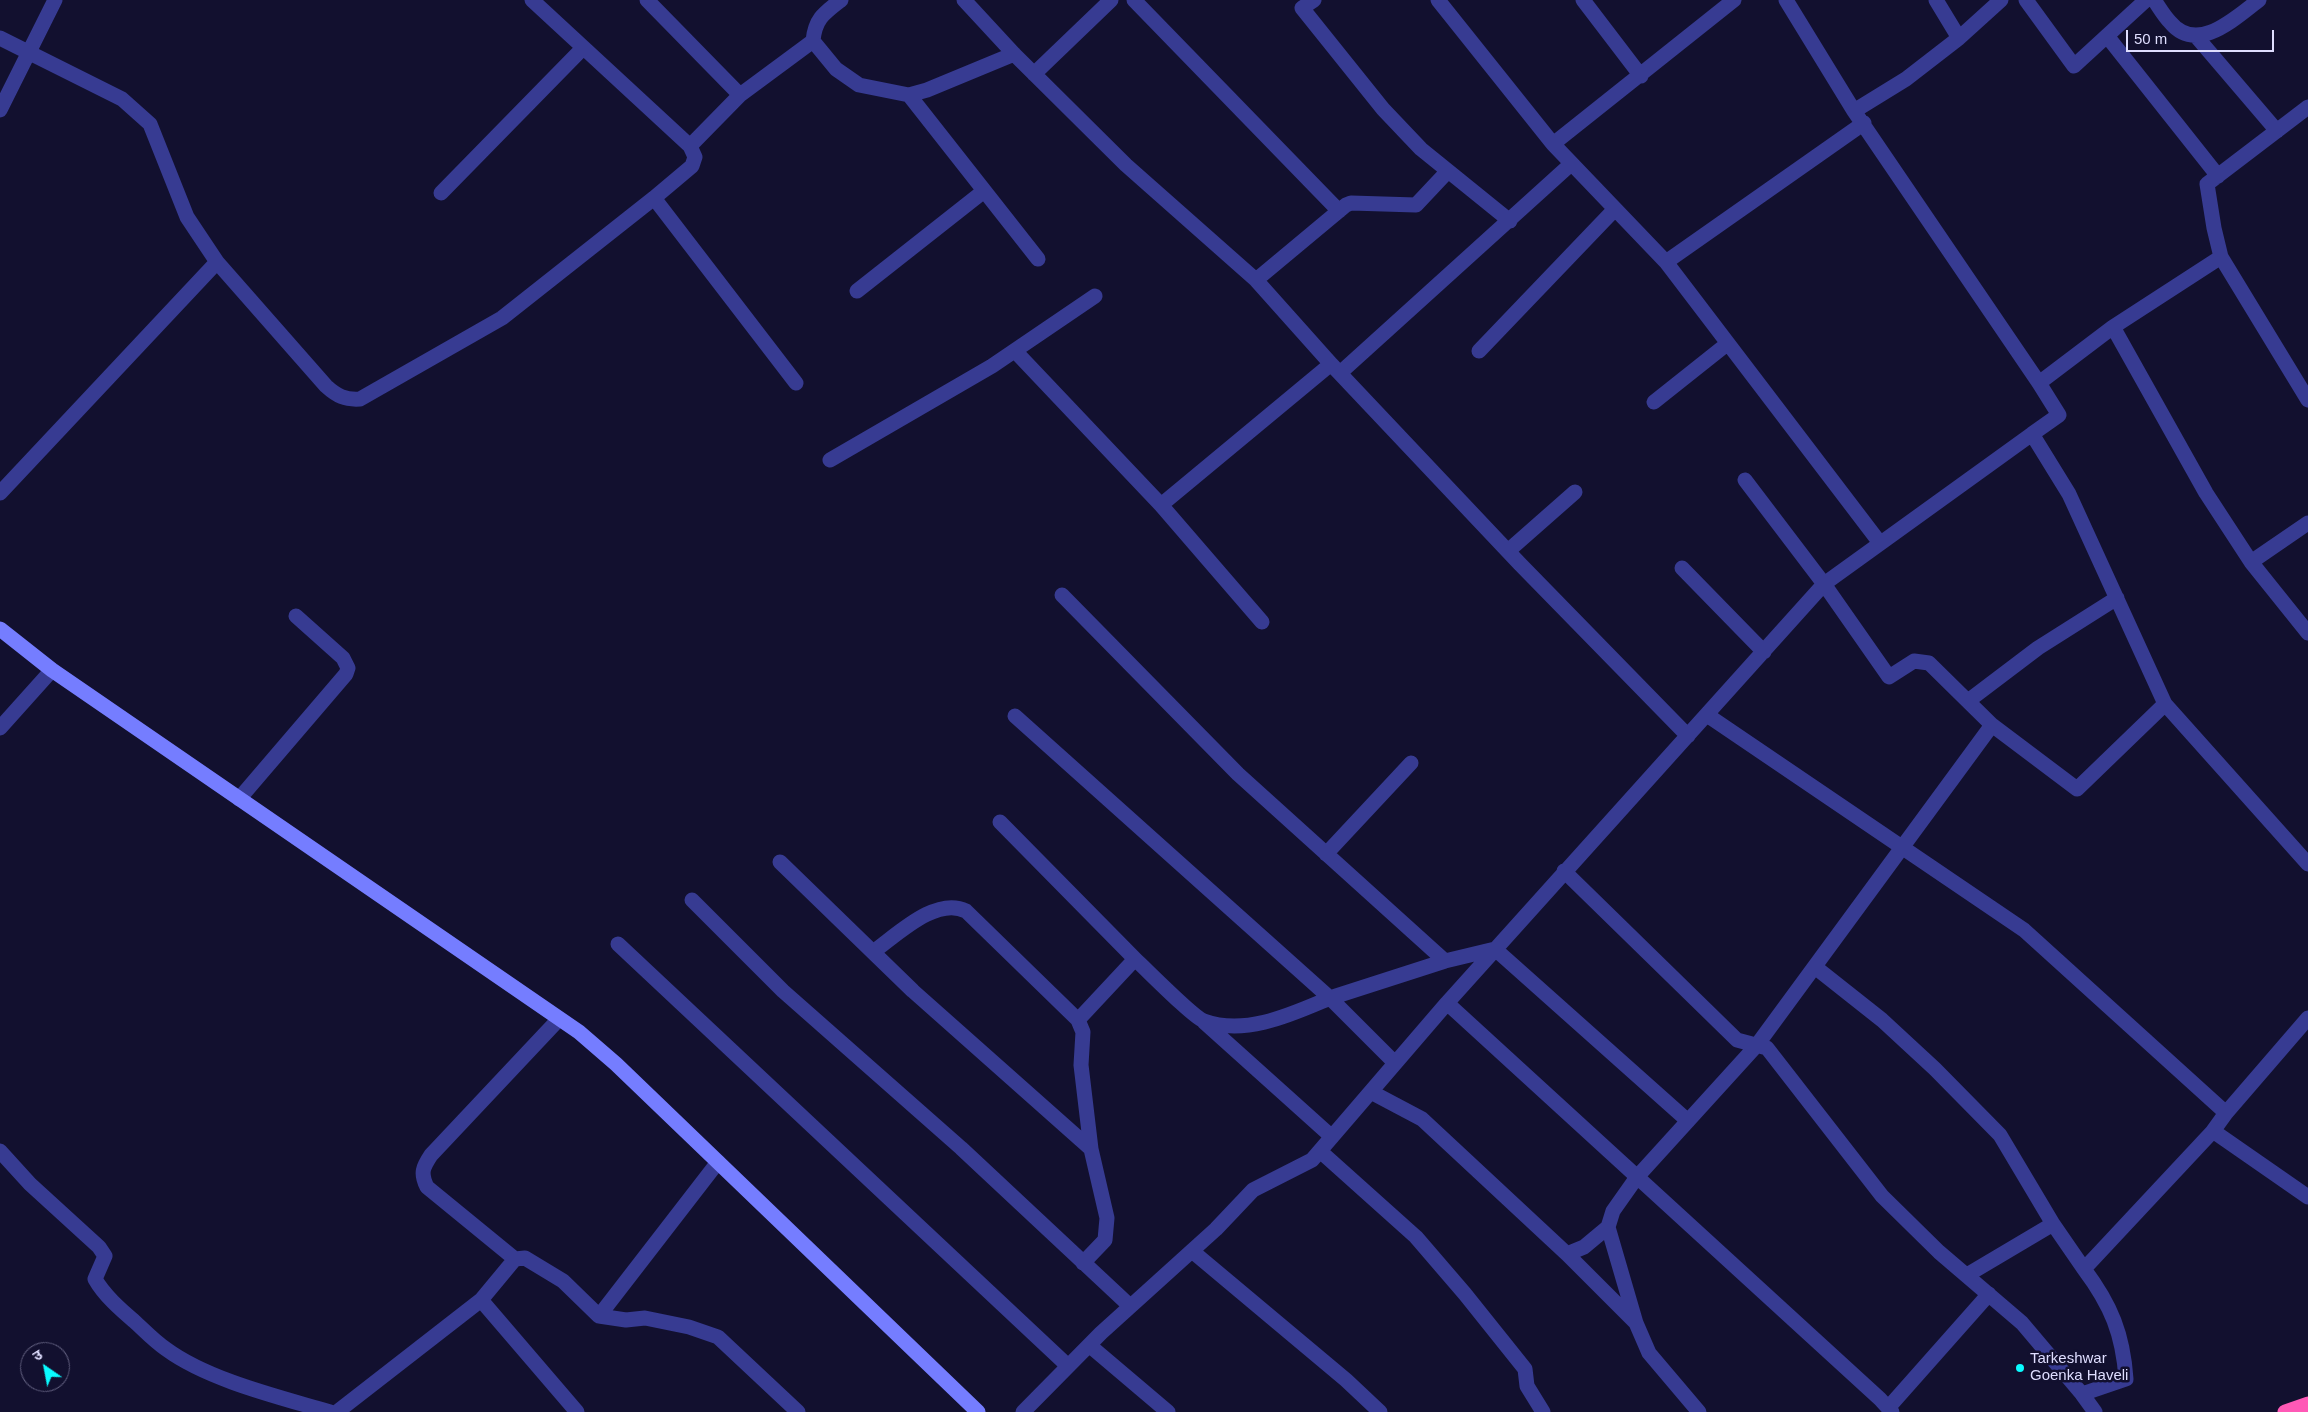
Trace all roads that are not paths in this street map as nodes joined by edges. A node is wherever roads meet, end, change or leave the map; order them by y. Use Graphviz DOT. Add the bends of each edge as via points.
graph roads {
  1 [pos="55,0"];
  2 [pos="532,0"];
  3 [pos="647,0"];
  4 [pos="840,0"];
  5 [pos="964,0"];
  6 [pos="1111,0"];
  7 [pos="1134,0"];
  8 [pos="1438,0"];
  9 [pos="1582,0"];
  10 [pos="1734,0"];
  11 [pos="1786,0"];
  12 [pos="1936,0"];
  13 [pos="2001,0"];
  14 [pos="2026,0"];
  15 [pos="2146,0"];
  16 [pos="2154,0"];
  17 [pos="2259,0"];
  18 [pos="1304,3"];
  19 [pos="2195,35"];
  20 [pos="2107,36"];
  21 [pos="0,38"];
  22 [pos="1959,38"];
  23 [pos="813,41"];
  24 [pos="583,48"];
  25 [pos="28,52"];
  26 [pos="1014,54"];
  27 [pos="1034,74"];
  28 [pos="1641,76"];
  29 [pos="740,95"];
  30 [pos="909,95"];
  31 [pos="2308,107"];
  32 [pos="0,110"];
  33 [pos="1854,111"];
  34 [pos="1864,123"];
  35 [pos="2276,131"];
  36 [pos="1554,144"];
  37 [pos="690,146"];
  38 [pos="1571,164"];
  39 [pos="1448,171"];
  40 [pos="2218,176"];
  41 [pos="984,191"];
  42 [pos="441,193"];
  43 [pos="654,198"];
  44 [pos="1615,209"];
  45 [pos="1339,211"];
  46 [pos="1510,221"];
  47 [pos="2221,258"];
  48 [pos="1038,259"];
  49 [pos="218,262"];
  50 [pos="1666,262"];
  51 [pos="1256,280"];
  52 [pos="857,291"];
  53 [pos="1095,296"];
  54 [pos="2113,327"];
  55 [pos="1728,344"];
  56 [pos="1014,351"];
  57 [pos="1479,352"];
  58 [pos="1336,369"];
  59 [pos="2039,383"];
  60 [pos="796,384"];
  61 [pos="2308,400"];
  62 [pos="1654,402"];
  63 [pos="2032,434"];
  64 [pos="830,460"];
  65 [pos="1745,480"];
  66 [pos="1574,492"];
  67 [pos="0,493"];
  68 [pos="1161,505"];
  69 [pos="2308,523"];
  70 [pos="1880,543"];
  71 [pos="1508,551"];
  72 [pos="2251,562"];
  73 [pos="1682,568"];
  74 [pos="1824,584"];
  75 [pos="1062,595"];
  76 [pos="2117,598"];
  77 [pos="296,616"];
  78 [pos="1262,622"];
  79 [pos="0,629"];
  80 [pos="2308,633"];
  81 [pos="1764,652"];
  82 [pos="52,670"];
  83 [pos="1968,701"];
  84 [pos="2165,704"];
  85 [pos="1707,715"];
  86 [pos="1015,716"];
  87 [pos="1992,725"];
  88 [pos="0,728"];
  89 [pos="1688,736"];
  90 [pos="1411,763"];
  91 [pos="239,799"];
  92 [pos="1000,822"];
  93 [pos="1903,848"];
  94 [pos="1326,854"];
  95 [pos="780,862"];
  96 [pos="2308,864"];
  97 [pos="1564,871"];
  98 [pos="692,900"];
  99 [pos="618,944"];
  100 [pos="1495,949"];
  101 [pos="873,952"];
  102 [pos="1136,959"];
  103 [pos="1445,962"];
  104 [pos="1815,967"];
  105 [pos="1330,998"];
  106 [pos="1447,1003"];
  107 [pos="2308,1018"];
  108 [pos="559,1019"];
  109 [pos="1078,1020"];
  110 [pos="1203,1021"];
  111 [pos="1758,1046"];
  112 [pos="1396,1063"];
  113 [pos="1371,1092"];
  114 [pos="2226,1113"];
  115 [pos="1688,1122"];
  116 [pos="2213,1131"];
  117 [pos="1332,1137"];
  118 [pos="1091,1149"];
  119 [pos="1320,1150"];
  120 [pos="0,1151"];
  121 [pos="718,1162"];
  122 [pos="1637,1177"];
  123 [pos="2308,1197"];
  124 [pos="2053,1224"];
  125 [pos="1608,1227"];
  126 [pos="1192,1251"];
  127 [pos="1567,1254"];
  128 [pos="515,1259"];
  129 [pos="1083,1263"];
  130 [pos="2084,1269"];
  131 [pos="1967,1275"];
  132 [pos="1989,1294"];
  133 [pos="481,1300"];
  134 [pos="1130,1306"];
  135 [pos="599,1316"];
  136 [pos="1636,1323"];
  137 [pos="1089,1345"];
  138 [pos="1068,1366"];
  139 [pos="2082,1394"];
  140 [pos="2308,1404"];
  141 [pos="1890,1410"];
  142 [pos="330,1412"];
  143 [pos="337,1412"];
  144 [pos="577,1412"];
  145 [pos="798,1412"];
  146 [pos="978,1412"];
  147 [pos="1023,1412"];
  148 [pos="1168,1412"];
  149 [pos="1380,1412"];
  150 [pos="1543,1412"];
  151 [pos="1699,1412"];
  152 [pos="2095,1412"];
  153 [pos="2285,1412"];
  1 -- 25 [label="street"];
  2 -- 24 [label="street"];
  3 -- 29 [label="street"];
  4 -- 23 [label="street" via="814,26"];
  5 -- 26 [label="street"];
  6 -- 27 [label="street"];
  7 -- 45 [label="street"];
  8 -- 36 [label="street"];
  9 -- 28 [label="street"];
  10 -- 28 [label="street"];
  11 -- 33 [label="street"];
  12 -- 22 [label="street"];
  13 -- 22 [label="street"];
  14 -- 20 [label="street" via="2074,66"];
  15 -- 20 [label="street"];
  16 -- 19 [label="street" via="2170,24 2185,34"];
  17 -- 19 [label="street" via="2224,26 2205,35"];
  18 -- 39 [label="street" via="1383,109 1421,150"];
  19 -- 35 [label="street"];
  20 -- 40 [label="street"];
  21 -- 25 [label="street"];
  22 -- 33 [label="street" via="1906,79"];
  23 -- 29 [label="street"];
  23 -- 30 [label="street" via="836,69 859,85"];
  24 -- 37 [label="street"];
  24 -- 42 [label="street"];
  25 -- 32 [label="street"];
  25 -- 49 [label="street" via="122,99 150,124 188,217"];
  26 -- 27 [label="street"];
  26 -- 30 [label="street"];
  27 -- 51 [label="street" via="1126,165"];
  28 -- 36 [label="street"];
  29 -- 37 [label="street"];
  30 -- 41 [label="street"];
  31 -- 35 [label="street"];
  33 -- 34 [label="street"];
  34 -- 50 [label="street"];
  34 -- 59 [label="street"];
  35 -- 40 [label="street"];
  36 -- 38 [label="street"];
  37 -- 43 [label="street" via="695,157 692,166"];
  38 -- 44 [label="street"];
  38 -- 46 [label="street"];
  39 -- 45 [label="street" via="1416,205 1351,203"];
  39 -- 46 [label="street"];
  40 -- 47 [label="street" via="2208,184"];
  41 -- 48 [label="street"];
  41 -- 52 [label="street"];
  43 -- 49 [label="street" via="502,318 360,398 348,400 326,386"];
  43 -- 60 [label="street"];
  44 -- 50 [label="street"];
  44 -- 57 [label="street"];
  45 -- 51 [label="street"];
  46 -- 58 [label="street"];
  47 -- 54 [label="street"];
  47 -- 61 [label="street"];
  49 -- 67 [label="street"];
  50 -- 55 [label="street"];
  51 -- 58 [label="street"];
  53 -- 56 [label="street"];
  54 -- 59 [label="street"];
  54 -- 72 [label="street" via="2206,493"];
  55 -- 62 [label="street"];
  55 -- 70 [label="street"];
  56 -- 64 [label="street"];
  56 -- 68 [label="street"];
  58 -- 68 [label="street"];
  58 -- 71 [label="street"];
  59 -- 63 [label="street" via="2059,415"];
  63 -- 70 [label="street"];
  63 -- 76 [label="street" via="2069,494"];
  65 -- 74 [label="street"];
  66 -- 71 [label="street"];
  68 -- 78 [label="street"];
  69 -- 72 [label="street"];
  70 -- 74 [label="street"];
  71 -- 89 [label="street"];
  72 -- 80 [label="street"];
  73 -- 81 [label="street"];
  74 -- 81 [label="street"];
  74 -- 83 [label="street" via="1889,677 1914,662 1929,663"];
  75 -- 94 [label="street" via="1238,774"];
  76 -- 83 [label="street" via="2038,648"];
  76 -- 84 [label="street"];
  77 -- 91 [label="street" via="343,658 348,668"];
  79 -- 82 [label="street"];
  81 -- 85 [label="street"];
  82 -- 88 [label="street"];
  82 -- 91 [label="street"];
  83 -- 87 [label="street"];
  84 -- 87 [label="street" via="2077,790"];
  84 -- 96 [label="street"];
  85 -- 89 [label="street"];
  85 -- 93 [label="street"];
  86 -- 105 [label="street"];
  87 -- 93 [label="street"];
  89 -- 97 [label="street"];
  90 -- 94 [label="street"];
  91 -- 108 [label="street"];
  92 -- 102 [label="street"];
  93 -- 104 [label="street"];
  93 -- 114 [label="street" via="2024,930"];
  94 -- 103 [label="street"];
  95 -- 101 [label="street"];
  97 -- 100 [label="street"];
  97 -- 111 [label="street" via="1737,1040"];
  98 -- 129 [label="street" via="783,991 961,1148"];
  99 -- 138 [label="street"];
  100 -- 103 [label="street"];
  100 -- 106 [label="street"];
  100 -- 115 [label="street"];
  101 -- 109 [label="street" via="927,914 940,908 959,907"];
  101 -- 118 [label="street"];
  102 -- 109 [label="street"];
  102 -- 110 [label="street"];
  103 -- 105 [label="street"];
  104 -- 111 [label="street"];
  104 -- 124 [label="street" via="1882,1020 2000,1135"];
  105 -- 110 [label="street" via="1283,1018 1235,1027"];
  105 -- 112 [label="street"];
  106 -- 112 [label="street"];
  106 -- 122 [label="street"];
  107 -- 114 [label="street"];
  108 -- 121 [label="street" via="616,1064"];
  108 -- 128 [label="street" via="423,1167 422,1177 427,1187"];
  109 -- 118 [label="street" via="1083,1032 1081,1064"];
  110 -- 117 [label="street"];
  111 -- 115 [label="street"];
  111 -- 131 [label="street" via="1767,1048 1882,1196"];
  112 -- 113 [label="street"];
  113 -- 117 [label="street"];
  113 -- 127 [label="street" via="1422,1119"];
  114 -- 116 [label="street"];
  115 -- 122 [label="street"];
  116 -- 123 [label="street"];
  116 -- 130 [label="street"];
  117 -- 119 [label="street"];
  118 -- 129 [label="street" via="1107,1218 1105,1240"];
  119 -- 126 [label="street" via="1312,1160 1254,1190"];
  119 -- 150 [label="street" via="1416,1237 1465,1294 1525,1369 1527,1386"];
  120 -- 142 [label="street" via="30,1184 99,1247 105,1256 95,1279 99,1286 166,1349 189,1363 243,1386"];
  121 -- 135 [label="street"];
  121 -- 146 [label="street"];
  122 -- 125 [label="street" via="1614,1211"];
  122 -- 141 [label="street"];
  124 -- 130 [label="street"];
  124 -- 131 [label="street"];
  125 -- 127 [label="street" via="1584,1247"];
  125 -- 136 [label="street"];
  126 -- 134 [label="street"];
  126 -- 149 [label="street"];
  127 -- 136 [label="street"];
  128 -- 133 [label="street"];
  128 -- 135 [label="street" via="525,1258 563,1281"];
  129 -- 134 [label="street"];
  130 -- 139 [label="street" via="2117,1324 2126,1379"];
  131 -- 132 [label="street"];
  132 -- 139 [label="street" via="2022,1323"];
  132 -- 141 [label="street"];
  133 -- 143 [label="street"];
  133 -- 144 [label="street"];
  134 -- 137 [label="street"];
  135 -- 145 [label="street" via="626,1320 645,1318 718,1337"];
  136 -- 151 [label="street" via="1649,1353"];
  137 -- 138 [label="street"];
  137 -- 148 [label="street"];
  138 -- 147 [label="street"];
  139 -- 152 [label="street"];
  140 -- 153 [label="highway"];
}
